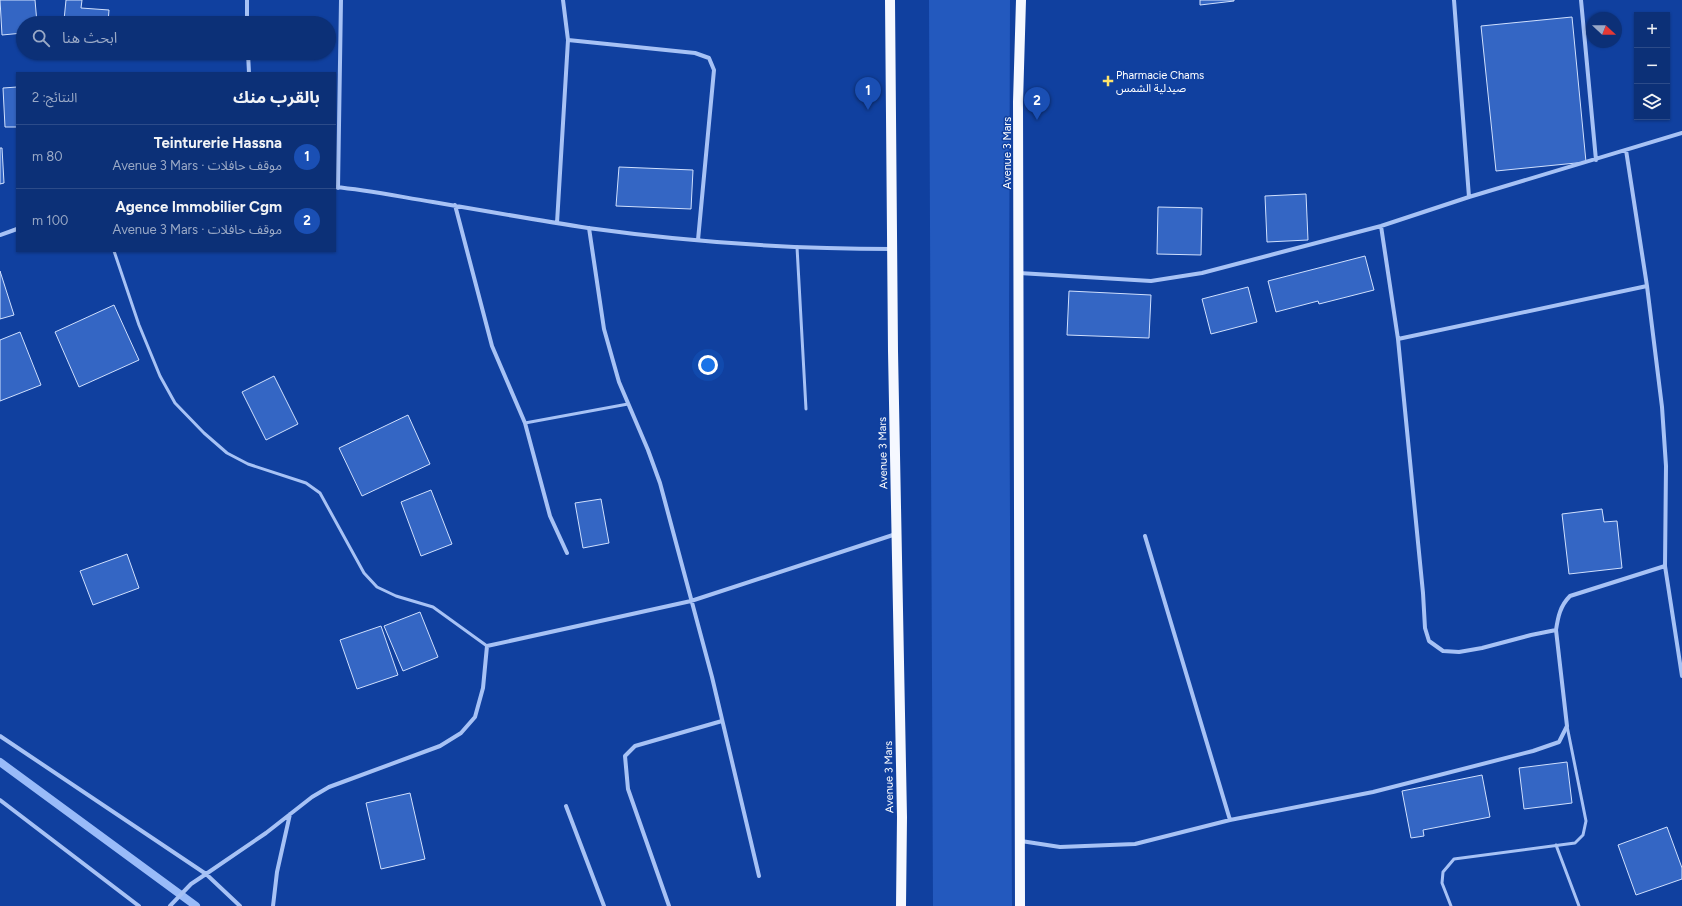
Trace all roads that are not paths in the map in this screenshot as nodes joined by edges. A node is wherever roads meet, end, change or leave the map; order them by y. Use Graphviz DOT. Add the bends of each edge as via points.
graph roads {
  1 [pos="247,0"];
  2 [pos="341,0"];
  3 [pos="563,0"];
  4 [pos="890,0"];
  5 [pos="1021,0"];
  6 [pos="1454,0"];
  7 [pos="1581,0"];
  8 [pos="247,16"];
  9 [pos="568,40"];
  10 [pos="248,60"];
  11 [pos="249,72"];
  12 [pos="337,94"];
  13 [pos="1682,133"];
  14 [pos="1626,150"];
  15 [pos="1596,160"];
  16 [pos="336,188"];
  17 [pos="1469,197"];
  18 [pos="455,206"];
  19 [pos="557,223"];
  20 [pos="1381,226"];
  21 [pos="588,228"];
  22 [pos="16,229"];
  23 [pos="0,235"];
  24 [pos="698,240"];
  25 [pos="796,247"];
  26 [pos="894,249"];
  27 [pos="114,252"];
  28 [pos="1019,273"];
  29 [pos="1647,286"];
  30 [pos="1398,340"];
  31 [pos="628,404"];
  32 [pos="806,409"];
  33 [pos="525,423"];
  34 [pos="897,533"];
  35 [pos="1144,536"];
  36 [pos="567,553"];
  37 [pos="1665,566"];
  38 [pos="691,601"];
  39 [pos="1556,630"];
  40 [pos="486,646"];
  41 [pos="1682,676"];
  42 [pos="722,721"];
  43 [pos="1567,726"];
  44 [pos="0,736"];
  45 [pos="0,800"];
  46 [pos="566,806"];
  47 [pos="290,814"];
  48 [pos="1230,820"];
  49 [pos="1019,841"];
  50 [pos="1556,845"];
  51 [pos="206,874"];
  52 [pos="760,876"];
  53 [pos="139,906"];
  54 [pos="170,906"];
  55 [pos="240,906"];
  56 [pos="273,906"];
  57 [pos="604,906"];
  58 [pos="669,906"];
  59 [pos="901,906"];
  60 [pos="1020,906"];
  61 [pos="1451,906"];
  62 [pos="1580,906"];
  1 -- 8 [label="street"];
  2 -- 12 [label="street"];
  3 -- 9 [label="street"];
  4 -- 26 [label="main road, Avenue 3 Mars"];
  5 -- 28 [label="main road, Avenue 3 Mars" via="1018,102"];
  6 -- 17 [label="street"];
  7 -- 15 [label="street"];
  9 -- 19 [label="street"];
  9 -- 24 [label="street" via="695,53 709,58 714,70"];
  10 -- 11 [label="street"];
  12 -- 16 [label="street"];
  13 -- 14 [label="street"];
  14 -- 15 [label="street"];
  14 -- 29 [label="street"];
  15 -- 17 [label="street"];
  16 -- 18 [label="street"];
  17 -- 20 [label="street"];
  18 -- 19 [label="street"];
  18 -- 33 [label="street" via="492,346"];
  19 -- 21 [label="street"];
  20 -- 28 [label="street" via="1202,273 1151,281"];
  20 -- 30 [label="street"];
  21 -- 24 [label="street"];
  21 -- 31 [label="street" via="604,329"];
  22 -- 23 [label="street"];
  24 -- 25 [label="street"];
  25 -- 26 [label="street"];
  25 -- 32 [label="lane"];
  26 -- 34 [label="main road, Avenue 3 Mars"];
  27 -- 40 [label="lane" via="151,354 175,403 227,453 248,464 315,488 364,573 378,588 396,596 433,606"];
  28 -- 49 [label="main road, Avenue 3 Mars"];
  29 -- 30 [label="street"];
  29 -- 37 [label="street" via="1662,407 1666,466"];
  30 -- 39 [label="street" via="1425,628 1429,641 1443,652 1460,652"];
  31 -- 33 [label="lane"];
  31 -- 38 [label="street" via="660,483"];
  33 -- 36 [label="street" via="550,516"];
  34 -- 38 [label="street"];
  34 -- 59 [label="main road, Avenue 3 Mars"];
  35 -- 48 [label="street"];
  37 -- 39 [label="street" via="1570,596 1560,610"];
  37 -- 41 [label="street"];
  38 -- 40 [label="street"];
  38 -- 42 [label="street"];
  39 -- 43 [label="street"];
  40 -- 47 [label="street" via="484,688 475,717 461,733 440,746 329,787"];
  42 -- 52 [label="street"];
  42 -- 58 [label="street" via="635,746 625,756 628,789"];
  43 -- 48 [label="street" via="1559,742 1533,751 1373,792"];
  43 -- 50 [label="lane" via="1586,822 1583,835 1575,843"];
  44 -- 51 [label="street"];
  45 -- 53 [label="street"];
  46 -- 57 [label="street"];
  47 -- 51 [label="street"];
  47 -- 56 [label="street" via="277,872"];
  48 -- 49 [label="street" via="1135,844 1060,847"];
  49 -- 60 [label="main road, Avenue 3 Mars"];
  50 -- 61 [label="lane" via="1454,858 1443,872 1442,883"];
  50 -- 62 [label="lane"];
  51 -- 54 [label="street" via="191,884"];
  51 -- 55 [label="street"];
}
